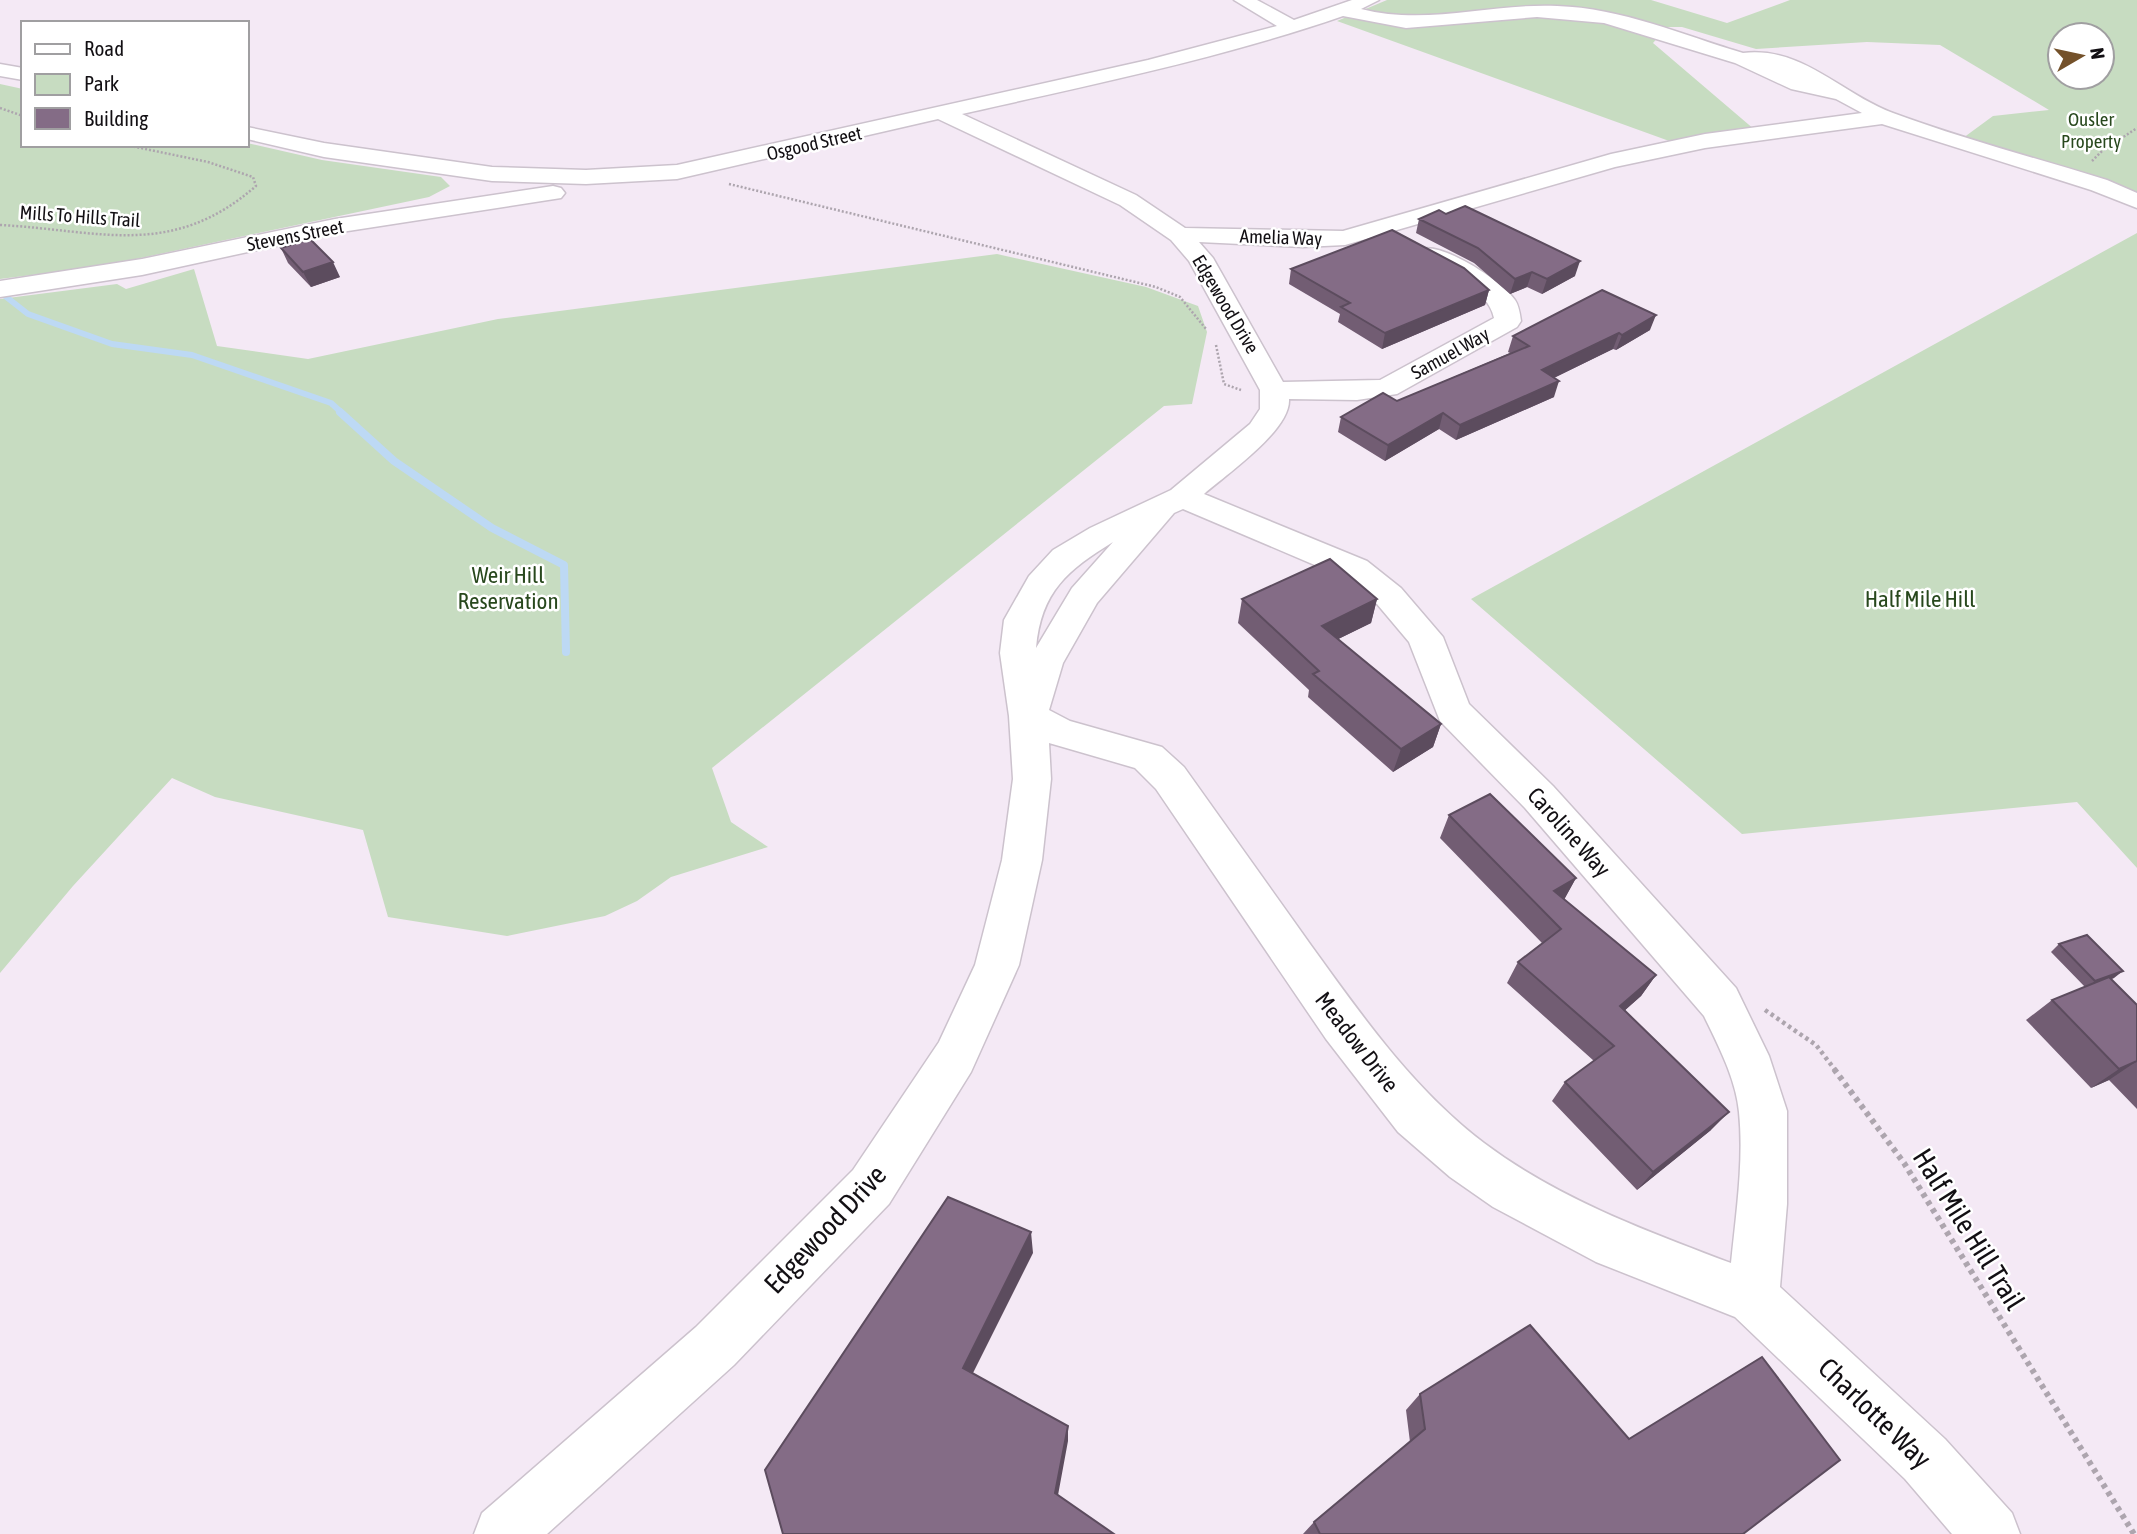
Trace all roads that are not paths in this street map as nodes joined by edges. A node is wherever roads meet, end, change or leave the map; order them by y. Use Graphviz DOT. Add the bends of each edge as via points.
graph roads {
  1 [pos="1243,0"];
  2 [pos="1370,0"];
  3 [pos="1343,10"];
  4 [pos="1293,27"];
  5 [pos="0,70"];
  6 [pos="21,75"];
  7 [pos="942,113"];
  8 [pos="1883,117"];
  9 [pos="248,133"];
  10 [pos="586,177"];
  11 [pos="2137,201"];
  12 [pos="1382,229"];
  13 [pos="1180,235"];
  14 [pos="0,289"];
  15 [pos="1274,393"];
  16 [pos="1172,501"];
  17 [pos="1028,716"];
  18 [pos="1753,1298"];
  19 [pos="503,1534"];
  20 [pos="1991,1534"];
  1 -- 4 [label="street"];
  2 -- 3 [label="street, Osgood Street"];
  3 -- 4 [label="street, Osgood Street"];
  3 -- 8 [label="street" via="1409,22 1528,12 1587,14 1742,59 1787,62"];
  4 -- 7 [label="street, Osgood Street"];
  5 -- 6 [label="street"];
  7 -- 10 [label="street, Osgood Street" via="677,172"];
  7 -- 13 [label="street, Edgewood Drive" via="1128,200"];
  8 -- 11 [label="street"];
  8 -- 12 [label="street, Amelia Way" via="1705,141 1611,161"];
  9 -- 10 [label="street, Osgood Street" via="324,150 492,174"];
  10 -- 14 [label="street, Stevens Street" via="580,186 542,195 335,226 142,267"];
  12 -- 13 [label="street, Amelia Way" via="1309,242 1208,233"];
  12 -- 15 [label="street, Samuel Way" via="1478,280 1504,303 1508,321 1387,388"];
  13 -- 15 [label="street, Edgewood Drive" via="1200,258"];
  15 -- 16 [label="street, Edgewood Drive" via="1275,410 1260,430"];
  16 -- 17 [label="street, Edgewood Drive" via="1084,596 1045,663"];
  16 -- 18 [label="street, Caroline Way" via="1354,569 1389,596 1425,637 1453,710 1539,796 1720,1002 1746,1056 1763,1111 1762,1204"];
  17 -- 18 [label="street, Meadow Drive" via="1059,732 1148,757 1170,778 1342,1025 1415,1116 1467,1160 1511,1190 1614,1244"];
  17 -- 19 [label="street, Edgewood Drive" via="1032,779 1022,860 997,965 956,1057 872,1187 715,1346"];
  18 -- 20 [label="street, Charlotte Way" via="1925,1459"];
}
